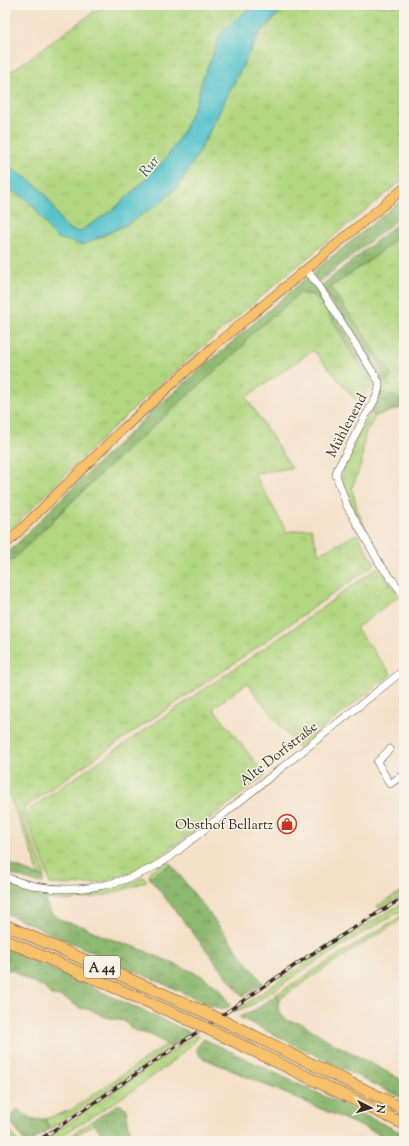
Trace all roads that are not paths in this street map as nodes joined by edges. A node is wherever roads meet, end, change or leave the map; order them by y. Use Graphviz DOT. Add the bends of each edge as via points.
graph roads {
  1 [pos="404,188"];
  2 [pos="306,269"];
  3 [pos="5,545"];
  4 [pos="404,595"];
  5 [pos="404,670"];
  6 [pos="390,749"];
  7 [pos="404,774"];
  8 [pos="5,877"];
  9 [pos="5,925"];
  10 [pos="5,940"];
  11 [pos="404,1109"];
  12 [pos="404,1124"];
  1 -- 2 [label="main road"];
  2 -- 3 [label="main road" via="214,346 123,429"];
  2 -- 4 [label="street, Mühlenend" via="379,382 376,397 336,475 347,506 380,564"];
  5 -- 8 [label="street, Alte Dorfstraße" via="170,857 137,875 92,888 52,889"];
  6 -- 7 [label="street" via="377,762 390,784"];
  9 -- 11 [label="highway, A 44, bridge" via="200,1010"];
  10 -- 12 [label="highway, A 44, bridge" via="187,1019"];
}
